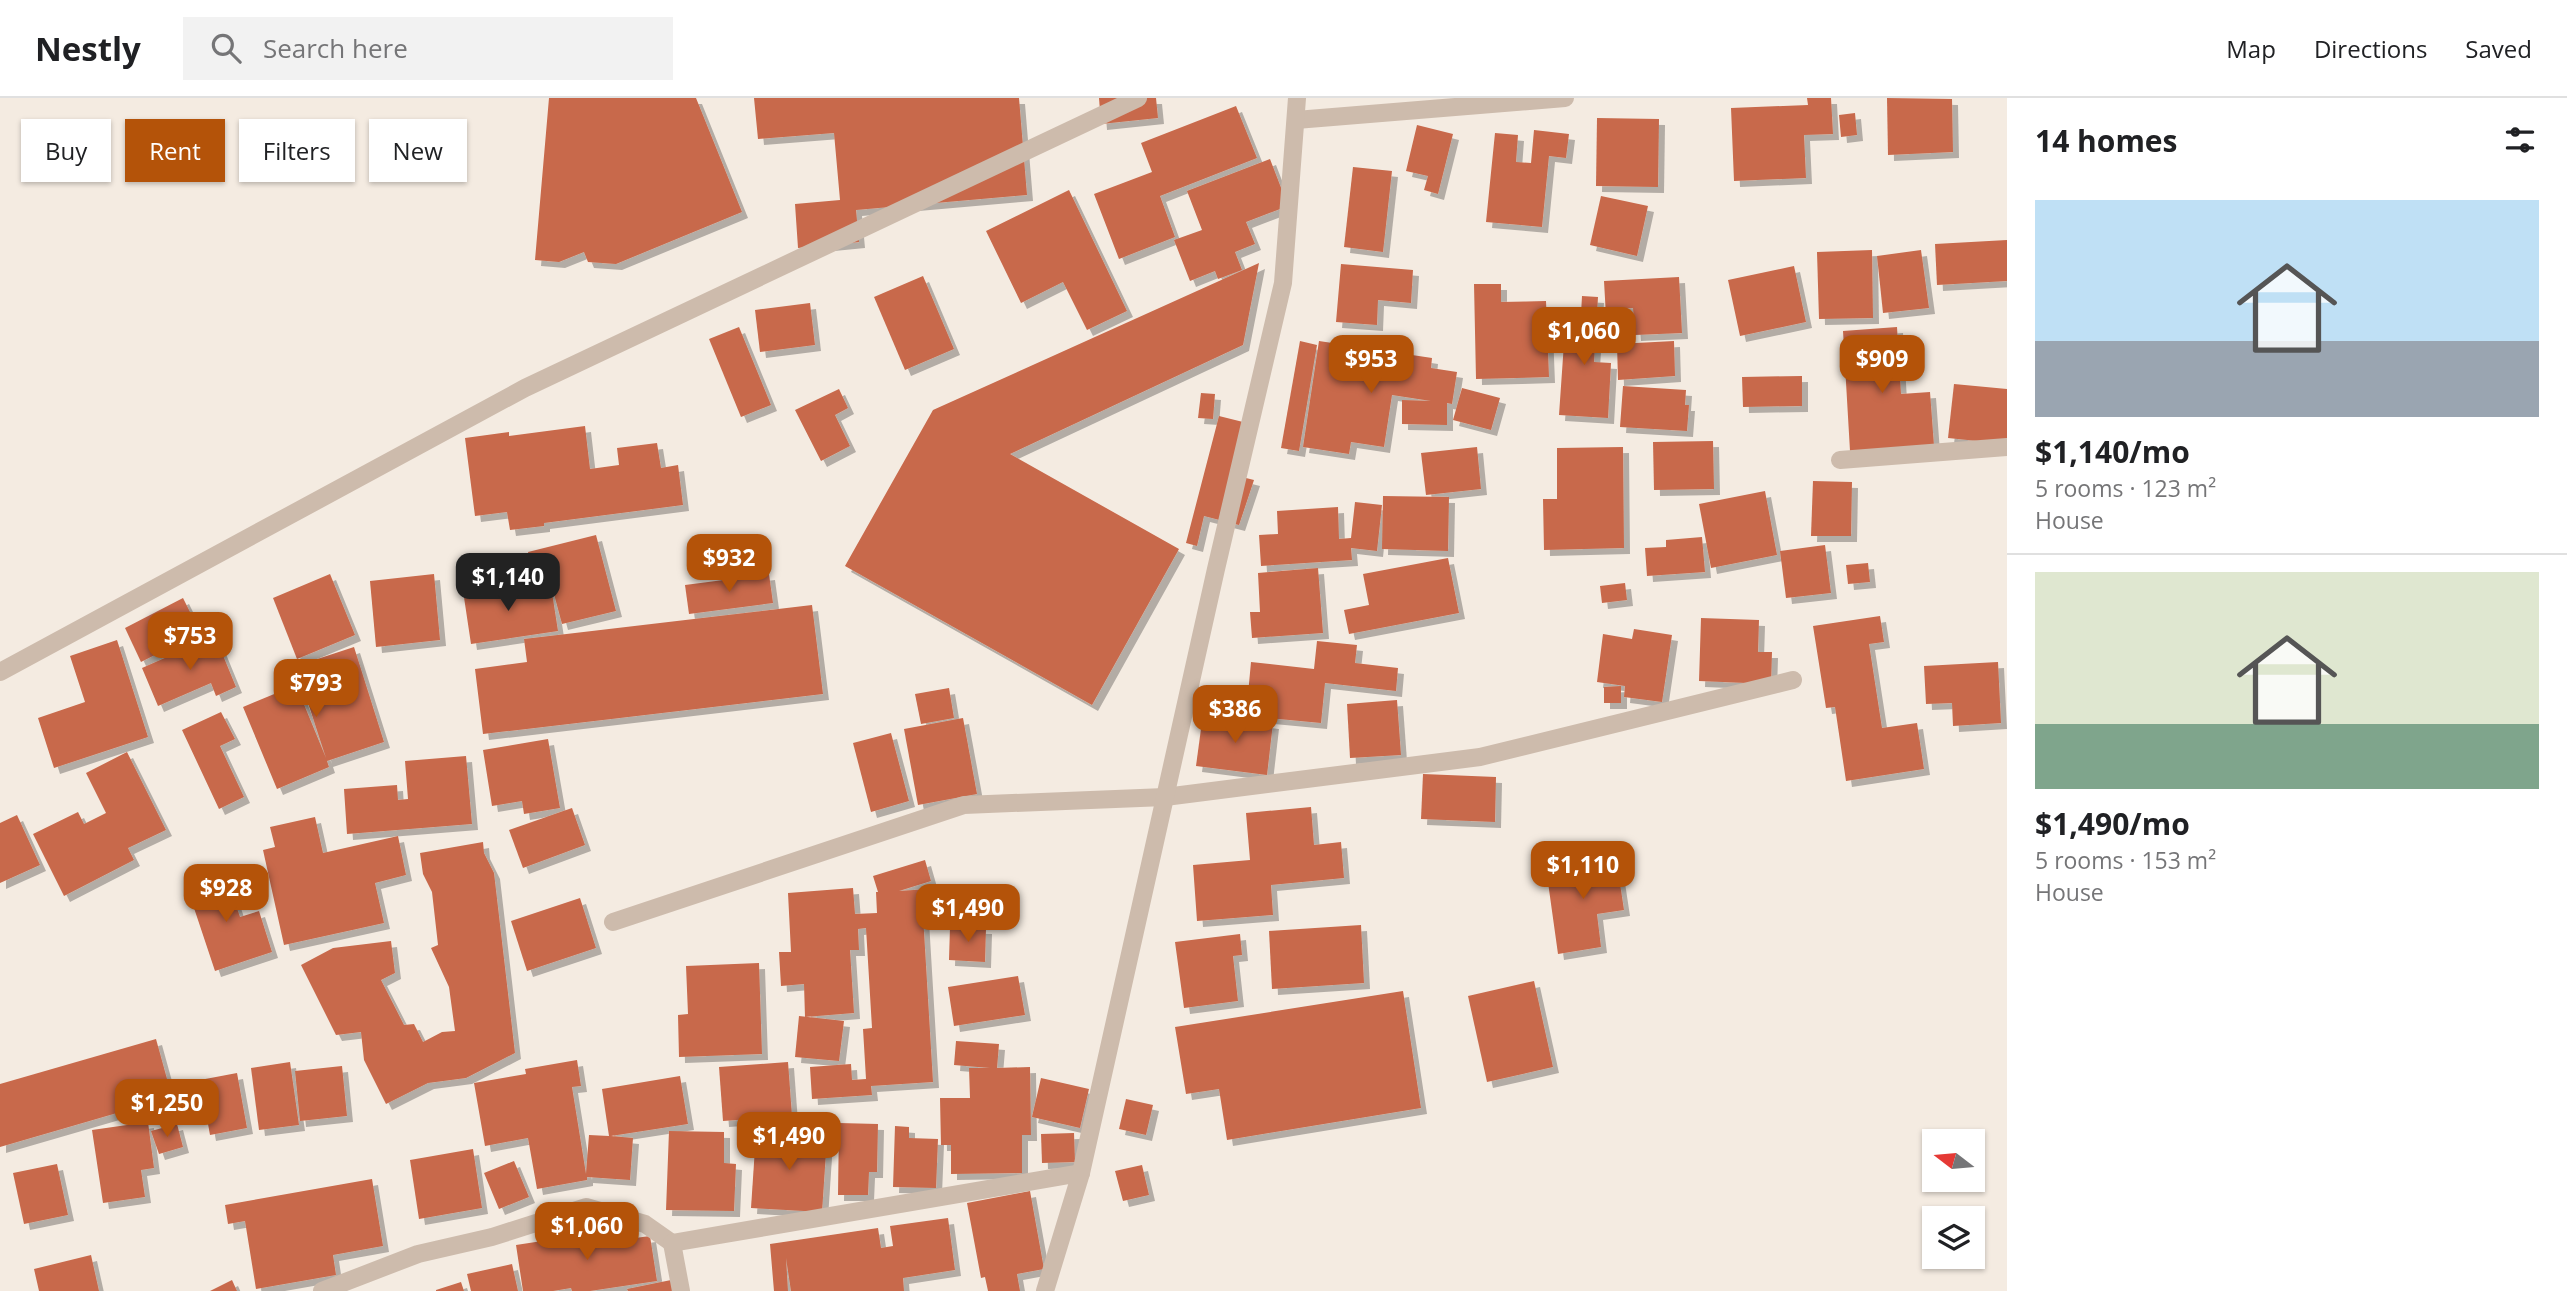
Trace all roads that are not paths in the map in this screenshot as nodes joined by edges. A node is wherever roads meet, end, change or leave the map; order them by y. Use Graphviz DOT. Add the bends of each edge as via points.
graph roads {
  1 [pos="1138,98"];
  2 [pos="1297,98"];
  3 [pos="1565,98"];
  4 [pos="1296,120"];
  5 [pos="2007,447"];
  6 [pos="1840,460"];
  7 [pos="0,672"];
  8 [pos="1793,681"];
  9 [pos="1165,797"];
  10 [pos="612,922"];
  11 [pos="1081,1173"];
  12 [pos="672,1243"];
  13 [pos="322,1291"];
  14 [pos="681,1291"];
  15 [pos="1045,1291"];
  1 -- 7 [label="street" via="525,387"];
  2 -- 4 [label="street"];
  3 -- 4 [label="street"];
  4 -- 9 [label="street" via="1283,284"];
  5 -- 6 [label="street"];
  8 -- 9 [label="street" via="1480,757"];
  9 -- 10 [label="street" via="964,805"];
  9 -- 11 [label="street"];
  11 -- 12 [label="street"];
  11 -- 15 [label="street"];
  12 -- 13 [label="street" via="645,1224 586,1207 492,1237 418,1254"];
  12 -- 14 [label="street"];
}
